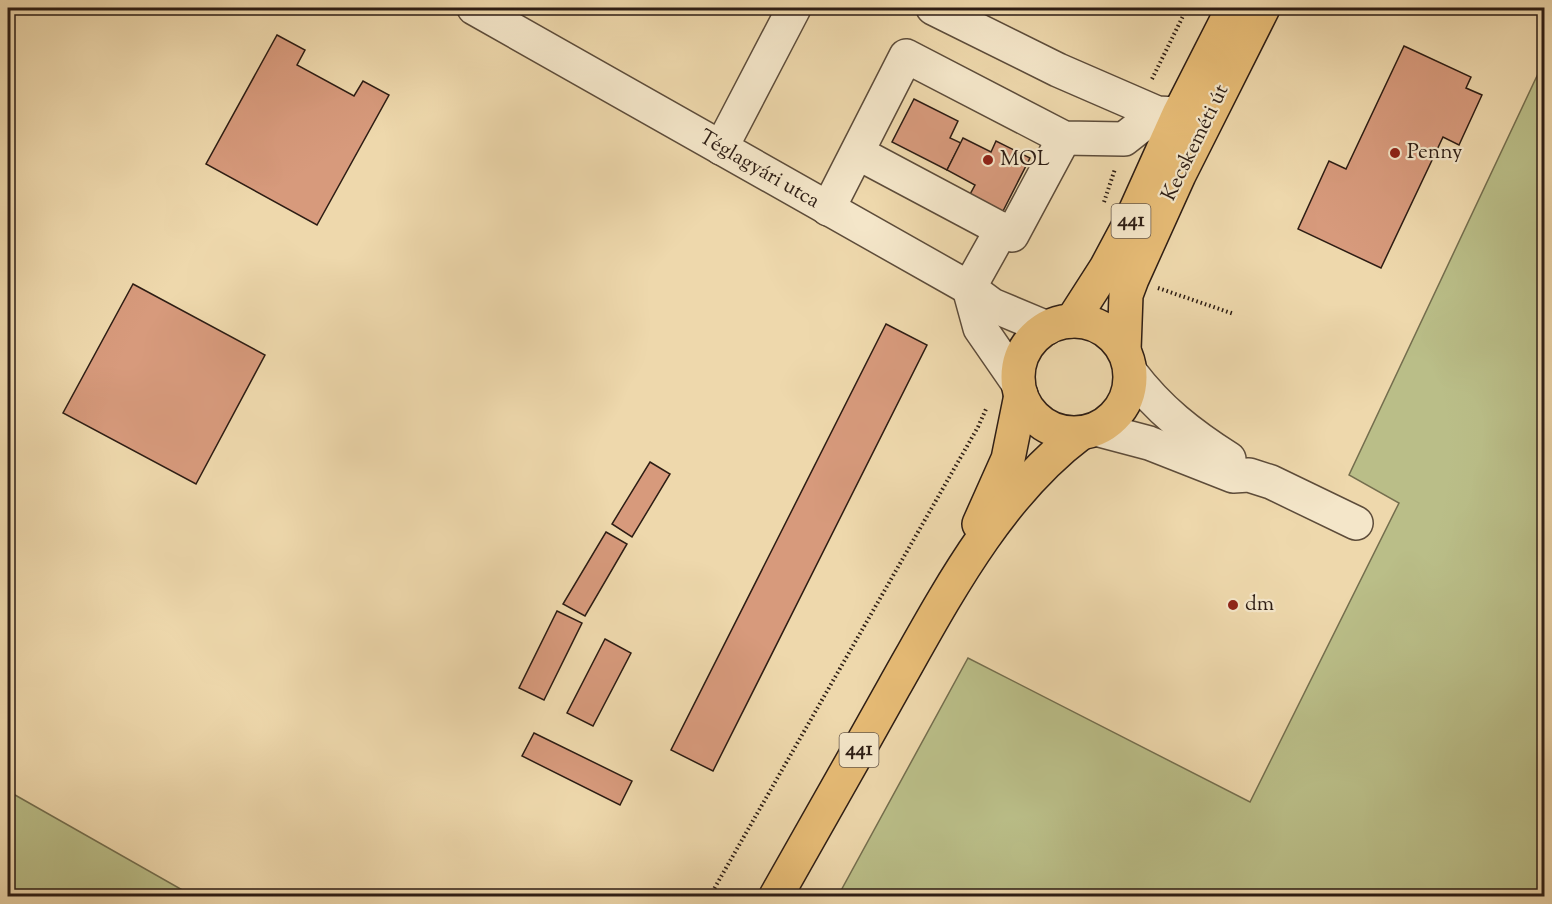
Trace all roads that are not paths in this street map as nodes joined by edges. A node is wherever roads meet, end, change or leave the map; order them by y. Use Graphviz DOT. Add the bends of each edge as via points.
graph roads {
  1 [pos="474,8"];
  2 [pos="794,8"];
  3 [pos="933,8"];
  4 [pos="1233,8"];
  5 [pos="1263,8"];
  6 [pos="1159,111"];
  7 [pos="1064,138"];
  8 [pos="721,148"];
  9 [pos="858,153"];
  10 [pos="828,209"];
  11 [pos="1002,229"];
  12 [pos="969,288"];
  13 [pos="1059,324"];
  14 [pos="1127,361"];
  15 [pos="1020,389"];
  16 [pos="1088,431"];
  17 [pos="1249,475"];
  18 [pos="1356,523"];
  19 [pos="942,603"];
  20 [pos="776,897"];
  1 -- 8 [label="street, Téglagyári utca"];
  2 -- 8 [label="street"];
  3 -- 6 [label="street" via="1058,70"];
  4 -- 6 [label="main road, Kecskeméti út / 441"];
  5 -- 14 [label="main road, Kecskeméti út / 441" via="1132,279 1126,295"];
  6 -- 7 [label="street" via="1124,139"];
  6 -- 13 [label="main road, Kecskeméti út / 441" via="1130,223 1106,268"];
  7 -- 9 [label="street" via="906,56"];
  7 -- 11 [label="street" via="1012,234"];
  8 -- 10 [label="street, Téglagyári utca"];
  9 -- 10 [label="street"];
  9 -- 11 [label="street"];
  10 -- 12 [label="street, Téglagyári utca"];
  11 -- 12 [label="street"];
  12 -- 13 [label="street, Téglagyári utca" via="992,305"];
  12 -- 15 [label="street" via="980,328"];
  13 -- 14 [label="main road" via="1084,321 1096,325 1112,335"];
  13 -- 15 [label="main road, Kecskeméti út / 441" via="1028,345 1022,357"];
  14 -- 16 [label="main road, Kecskeméti út / 441" via="1130,385 1122,406 1106,423"];
  14 -- 17 [label="street" via="1147,394 1194,437"];
  15 -- 16 [label="main road" via="1027,407 1045,424 1056,430"];
  15 -- 19 [label="main road, Kecskeméti út / 441" via="1008,459"];
  16 -- 17 [label="street" via="1149,443 1233,476"];
  16 -- 19 [label="main road, Kecskeméti út / 441" via="1057,451 1029,482 994,524"];
  17 -- 18 [label="street"];
  19 -- 20 [label="main road, Kecskeméti út / 441"];
}
